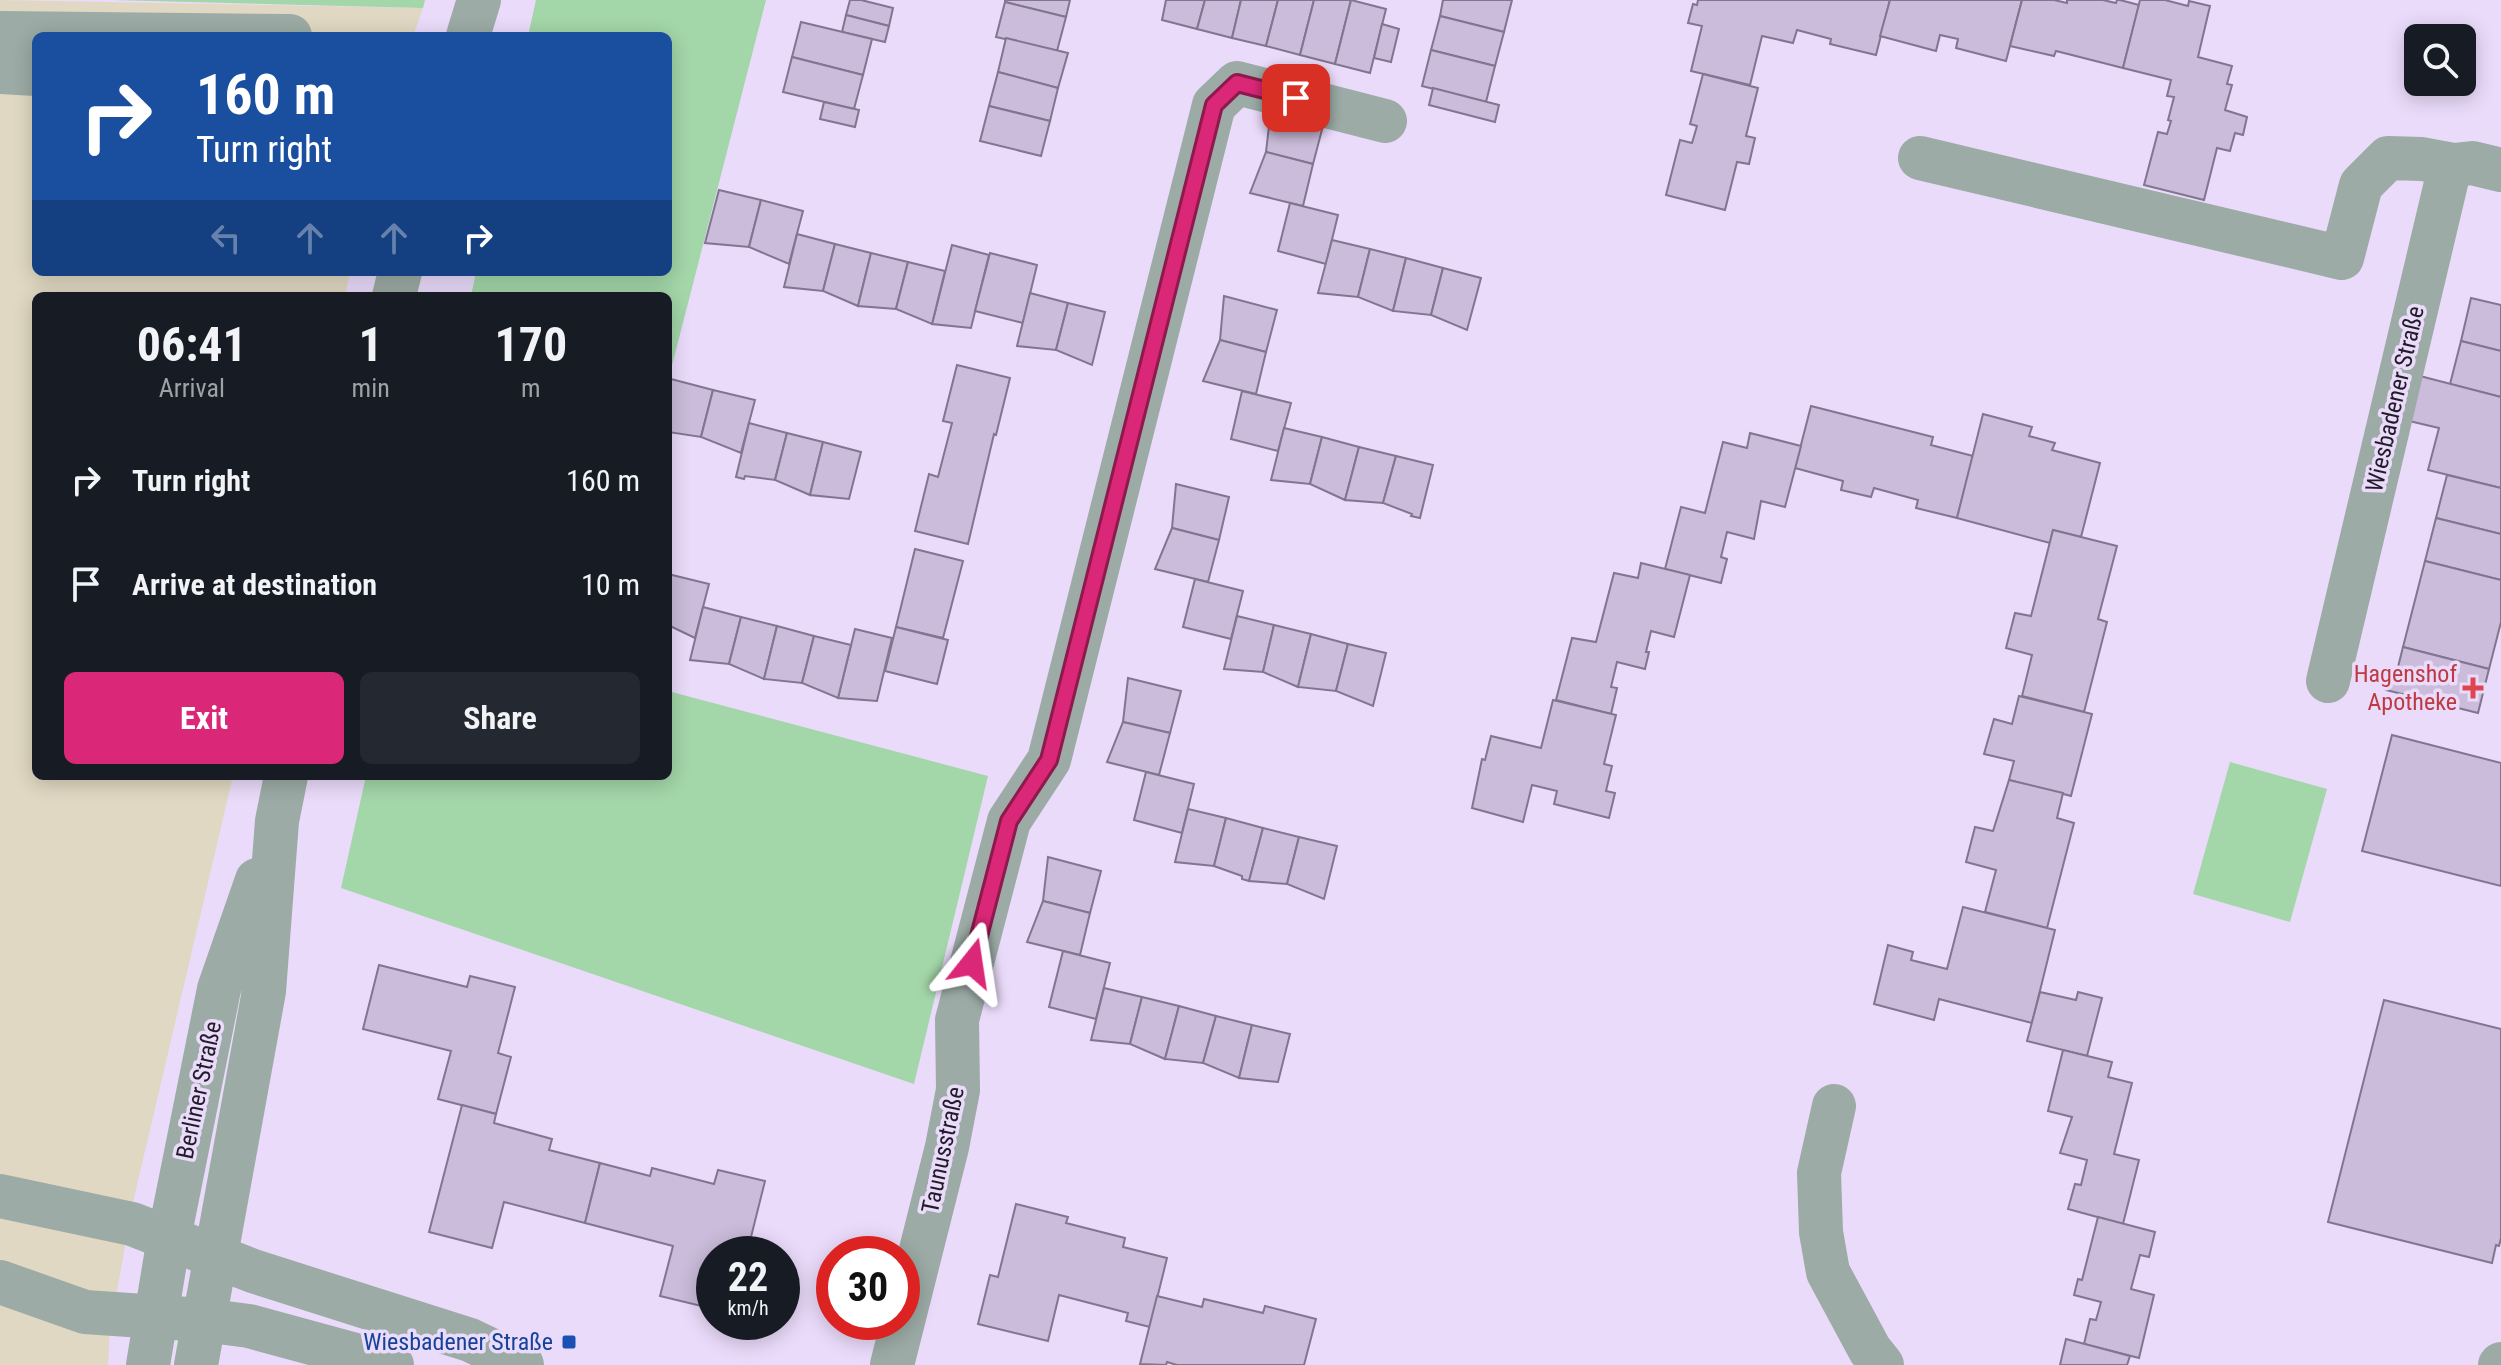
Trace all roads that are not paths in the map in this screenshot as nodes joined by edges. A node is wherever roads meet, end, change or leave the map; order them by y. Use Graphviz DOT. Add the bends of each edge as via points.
graph roads {
  1 [pos="479,0"];
  2 [pos="469,32"];
  3 [pos="0,33"];
  4 [pos="32,33"];
  5 [pos="0,72"];
  6 [pos="32,74"];
  7 [pos="1385,121"];
  8 [pos="1920,158"];
  9 [pos="2454,165"];
  10 [pos="2501,170"];
  11 [pos="2328,681"];
  12 [pos="285,780"];
  13 [pos="277,821"];
  14 [pos="1834,1106"];
  15 [pos="0,1196"];
  16 [pos="169,1238"];
  17 [pos="217,1257"];
  18 [pos="0,1282"];
  19 [pos="154,1317"];
  20 [pos="203,1320"];
  21 [pos="148,1365"];
  22 [pos="196,1365"];
  23 [pos="392,1365"];
  24 [pos="522,1365"];
  25 [pos="892,1365"];
  26 [pos="1882,1365"];
  1 -- 2 [label="street"];
  3 -- 4 [label="street"];
  5 -- 6 [label="street"];
  7 -- 25 [label="street, Taunusstraße" via="1237,83 1214,105 1049,760 1009,821 957,1020 958,1090"];
  8 -- 9 [label="street" via="2342,258 2361,185 2388,158"];
  9 -- 10 [label="street"];
  9 -- 11 [label="street, Wiesbadener Straße"];
  12 -- 13 [label="street, Berliner Straße"];
  13 -- 16 [label="street, Berliner Straße" via="219,989"];
  13 -- 17 [label="street, Berliner Straße" via="264,991"];
  14 -- 26 [label="street" via="1819,1173 1828,1272"];
  15 -- 16 [label="street" via="132,1224"];
  16 -- 17 [label="street"];
  16 -- 19 [label="street, Berliner Straße"];
  17 -- 20 [label="street, Berliner Straße"];
  17 -- 24 [label="street" via="470,1340"];
  18 -- 19 [label="street" via="85,1312"];
  19 -- 20 [label="street"];
  19 -- 21 [label="street, Berliner Straße"];
  20 -- 22 [label="street, Berliner Straße"];
  20 -- 23 [label="street" via="249,1326"];
}
